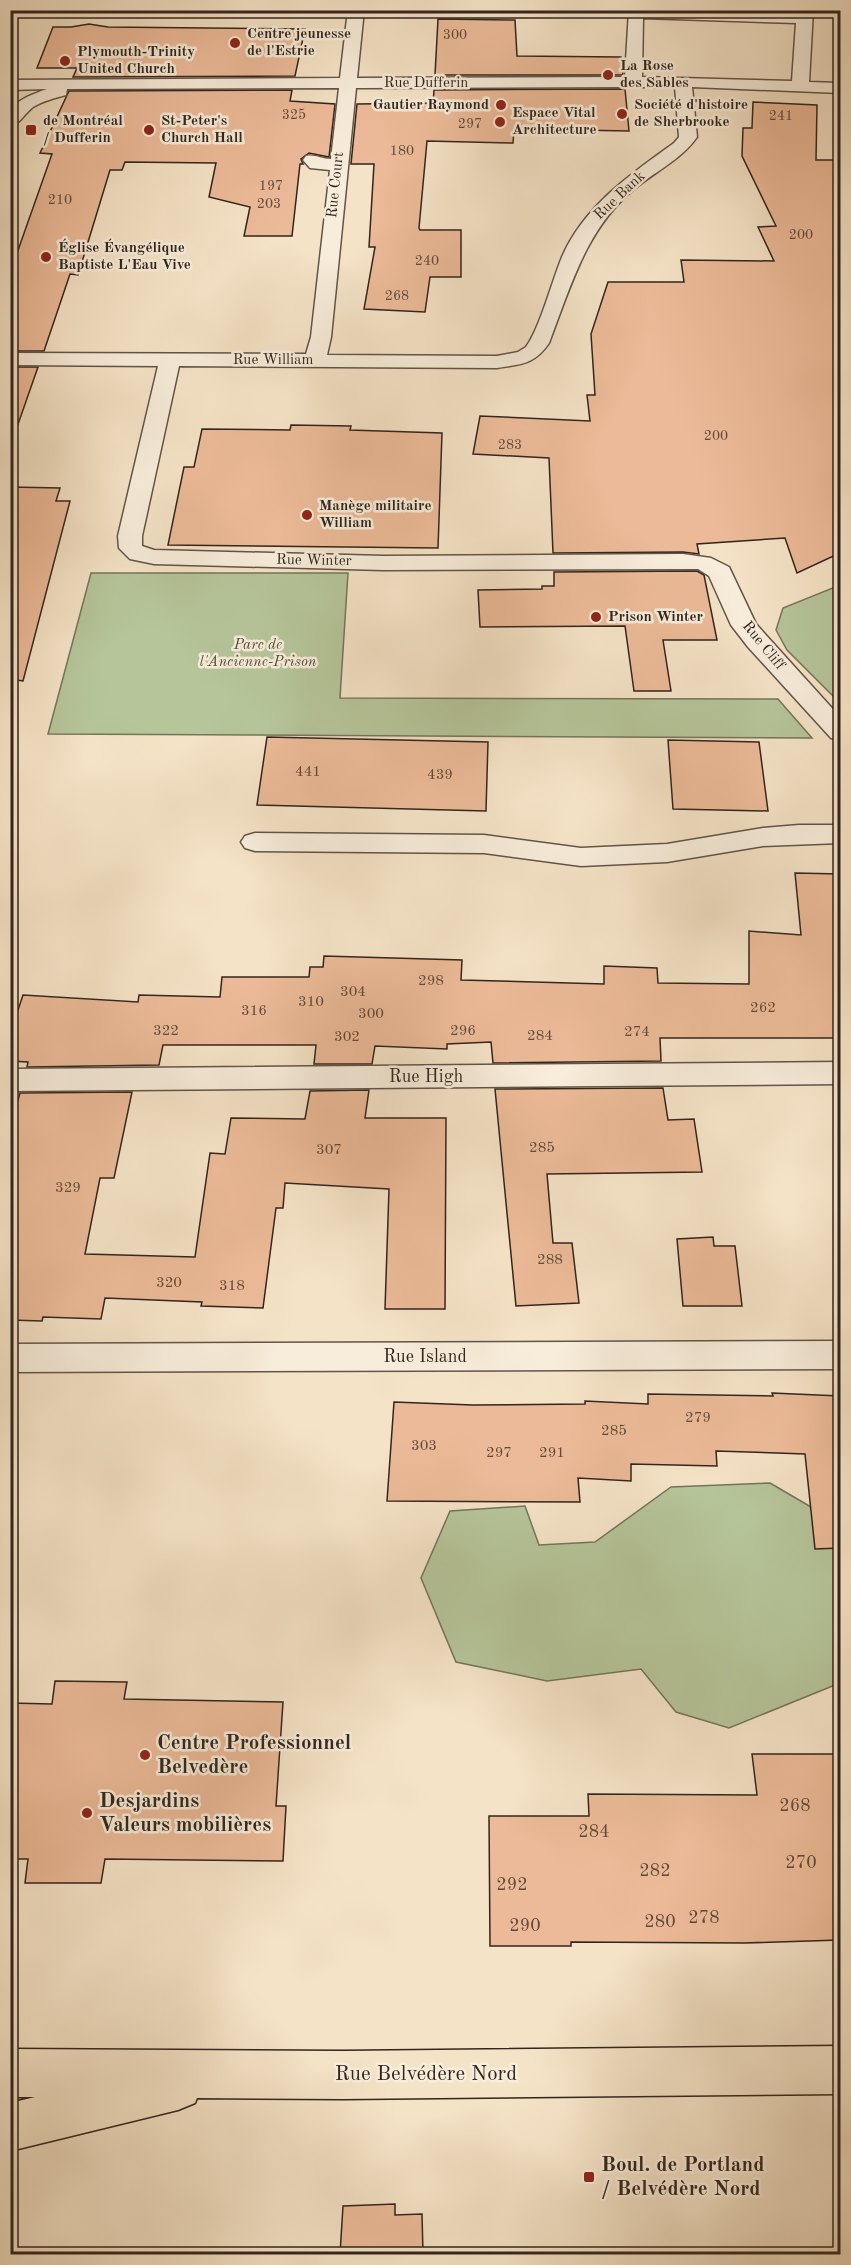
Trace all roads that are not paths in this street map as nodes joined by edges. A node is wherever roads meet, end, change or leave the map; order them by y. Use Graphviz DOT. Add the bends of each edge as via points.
graph roads {
  1 [pos="356,10"];
  2 [pos="805,14"];
  3 [pos="683,82"];
  4 [pos="94,83"];
  5 [pos="348,83"];
  6 [pos="633,83"];
  7 [pos="10,85"];
  8 [pos="800,85"];
  9 [pos="840,88"];
  10 [pos="10,121"];
  11 [pos="312,160"];
  12 [pos="338,165"];
  13 [pos="532,351"];
  14 [pos="10,359"];
  15 [pos="170,360"];
  16 [pos="315,360"];
  17 [pos="694,561"];
  18 [pos="840,732"];
  19 [pos="840,834"];
  20 [pos="255,842"];
  21 [pos="840,1073"];
  22 [pos="10,1080"];
  23 [pos="840,1355"];
  24 [pos="10,1358"];
  25 [pos="840,2070"];
  26 [pos="10,2073"];
  27 [pos="228,2074"];
  28 [pos="10,2127"];
  1 -- 5 [label="street, Rue Court"];
  2 -- 6 [label="street" via="635,13"];
  2 -- 8 [label="street"];
  3 -- 6 [label="street, Rue Dufferin"];
  3 -- 8 [label="street, Rue Dufferin"];
  3 -- 13 [label="street, Rue Bank" via="688,137 625,188 591,224 573,254 539,344"];
  4 -- 5 [label="street, Rue Dufferin"];
  4 -- 7 [label="street, Rue Dufferin"];
  4 -- 10 [label="street" via="20,106"];
  5 -- 6 [label="street, Rue Dufferin"];
  5 -- 12 [label="street, Rue Court"];
  8 -- 9 [label="street, Rue Dufferin"];
  11 -- 12 [label="street" via="316,164"];
  12 -- 16 [label="street, Rue Court" via="320,263 321,337"];
  13 -- 16 [label="street, Rue William" via="524,357 497,362"];
  14 -- 15 [label="street, Rue William"];
  15 -- 16 [label="street, Rue William"];
  15 -- 17 [label="street, Rue Winter" via="129,544 142,556 383,563"];
  17 -- 18 [label="street, Rue Cliff" via="720,572 750,633"];
  19 -- 20 [label="street" via="781,836 667,853 581,857 484,844"];
  21 -- 22 [label="street, Rue High"];
  23 -- 24 [label="street, Rue Island"];
  25 -- 27 [label="main road, Rue Belvédère Nord"];
  26 -- 27 [label="main road, Rue Belvédère Nord"];
  27 -- 28 [label="main road"];
}
